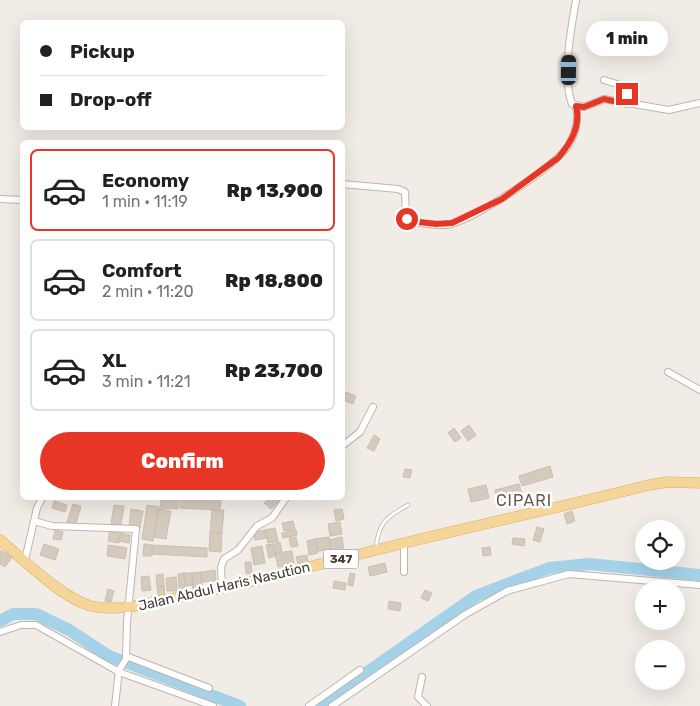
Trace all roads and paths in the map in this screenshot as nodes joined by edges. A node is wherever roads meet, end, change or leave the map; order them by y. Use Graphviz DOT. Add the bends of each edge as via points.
graph roads {
  1 [pos="576,0"];
  2 [pos="604,80"];
  3 [pos="700,103"];
  4 [pos="627,104"];
  5 [pos="576,106"];
  6 [pos="345,184"];
  7 [pos="0,199"];
  8 [pos="20,200"];
  9 [pos="668,372"];
  10 [pos="700,390"];
  11 [pos="373,407"];
  12 [pos="345,444"];
  13 [pos="700,483"];
  14 [pos="41,500"];
  15 [pos="285,500"];
  16 [pos="408,505"];
  17 [pos="34,521"];
  18 [pos="0,540"];
  19 [pos="404,543"];
  20 [pos="376,550"];
  21 [pos="25,560"];
  22 [pos="404,572"];
  23 [pos="700,585"];
  24 [pos="222,588"];
  25 [pos="128,606"];
  26 [pos="0,632"];
  27 [pos="126,657"];
  28 [pos="360,670"];
  29 [pos="119,671"];
  30 [pos="422,677"];
  31 [pos="209,688"];
  32 [pos="115,706"];
  33 [pos="213,706"];
  34 [pos="309,706"];
  35 [pos="332,706"];
  36 [pos="427,706"];
  1 -- 5 [label="street" via="569,43 570,99"];
  2 -- 4 [label="street" via="623,86"];
  3 -- 4 [label="street" via="669,110"];
  4 -- 5 [label="street" via="604,99 584,107"];
  5 -- 6 [label="street" via="577,123 568,145 558,158 502,199 452,223 409,221 406,192 398,189"];
  7 -- 8 [label="street"];
  9 -- 10 [label="street"];
  11 -- 12 [label="street" via="360,432"];
  13 -- 19 [label="main road, Jalan Abdul Haris Nasution / 347" via="649,485"];
  14 -- 17 [label="street"];
  15 -- 24 [label="street" via="272,518 257,526 238,550 224,559"];
  16 -- 20 [label="lane" via="380,528"];
  17 -- 21 [label="street"];
  17 -- 25 [label="street" via="54,526 136,529"];
  18 -- 21 [label="main road, Jalan Abdul Haris Nasution / 347"];
  19 -- 20 [label="main road, Jalan Abdul Haris Nasution / 347"];
  19 -- 22 [label="street"];
  20 -- 24 [label="main road, Jalan Abdul Haris Nasution / 347"];
  21 -- 25 [label="main road, Jalan Abdul Haris Nasution / 347" via="76,600 107,608"];
  23 -- 35 [label="street" via="569,574 507,591 466,614"];
  24 -- 25 [label="main road, Jalan Abdul Haris Nasution / 347"];
  25 -- 27 [label="street"];
  26 -- 29 [label="street" via="34,624"];
  27 -- 29 [label="street"];
  27 -- 31 [label="street"];
  28 -- 34 [label="street"];
  29 -- 32 [label="street"];
  29 -- 33 [label="street"];
  30 -- 36 [label="street" via="418,697"];
}
